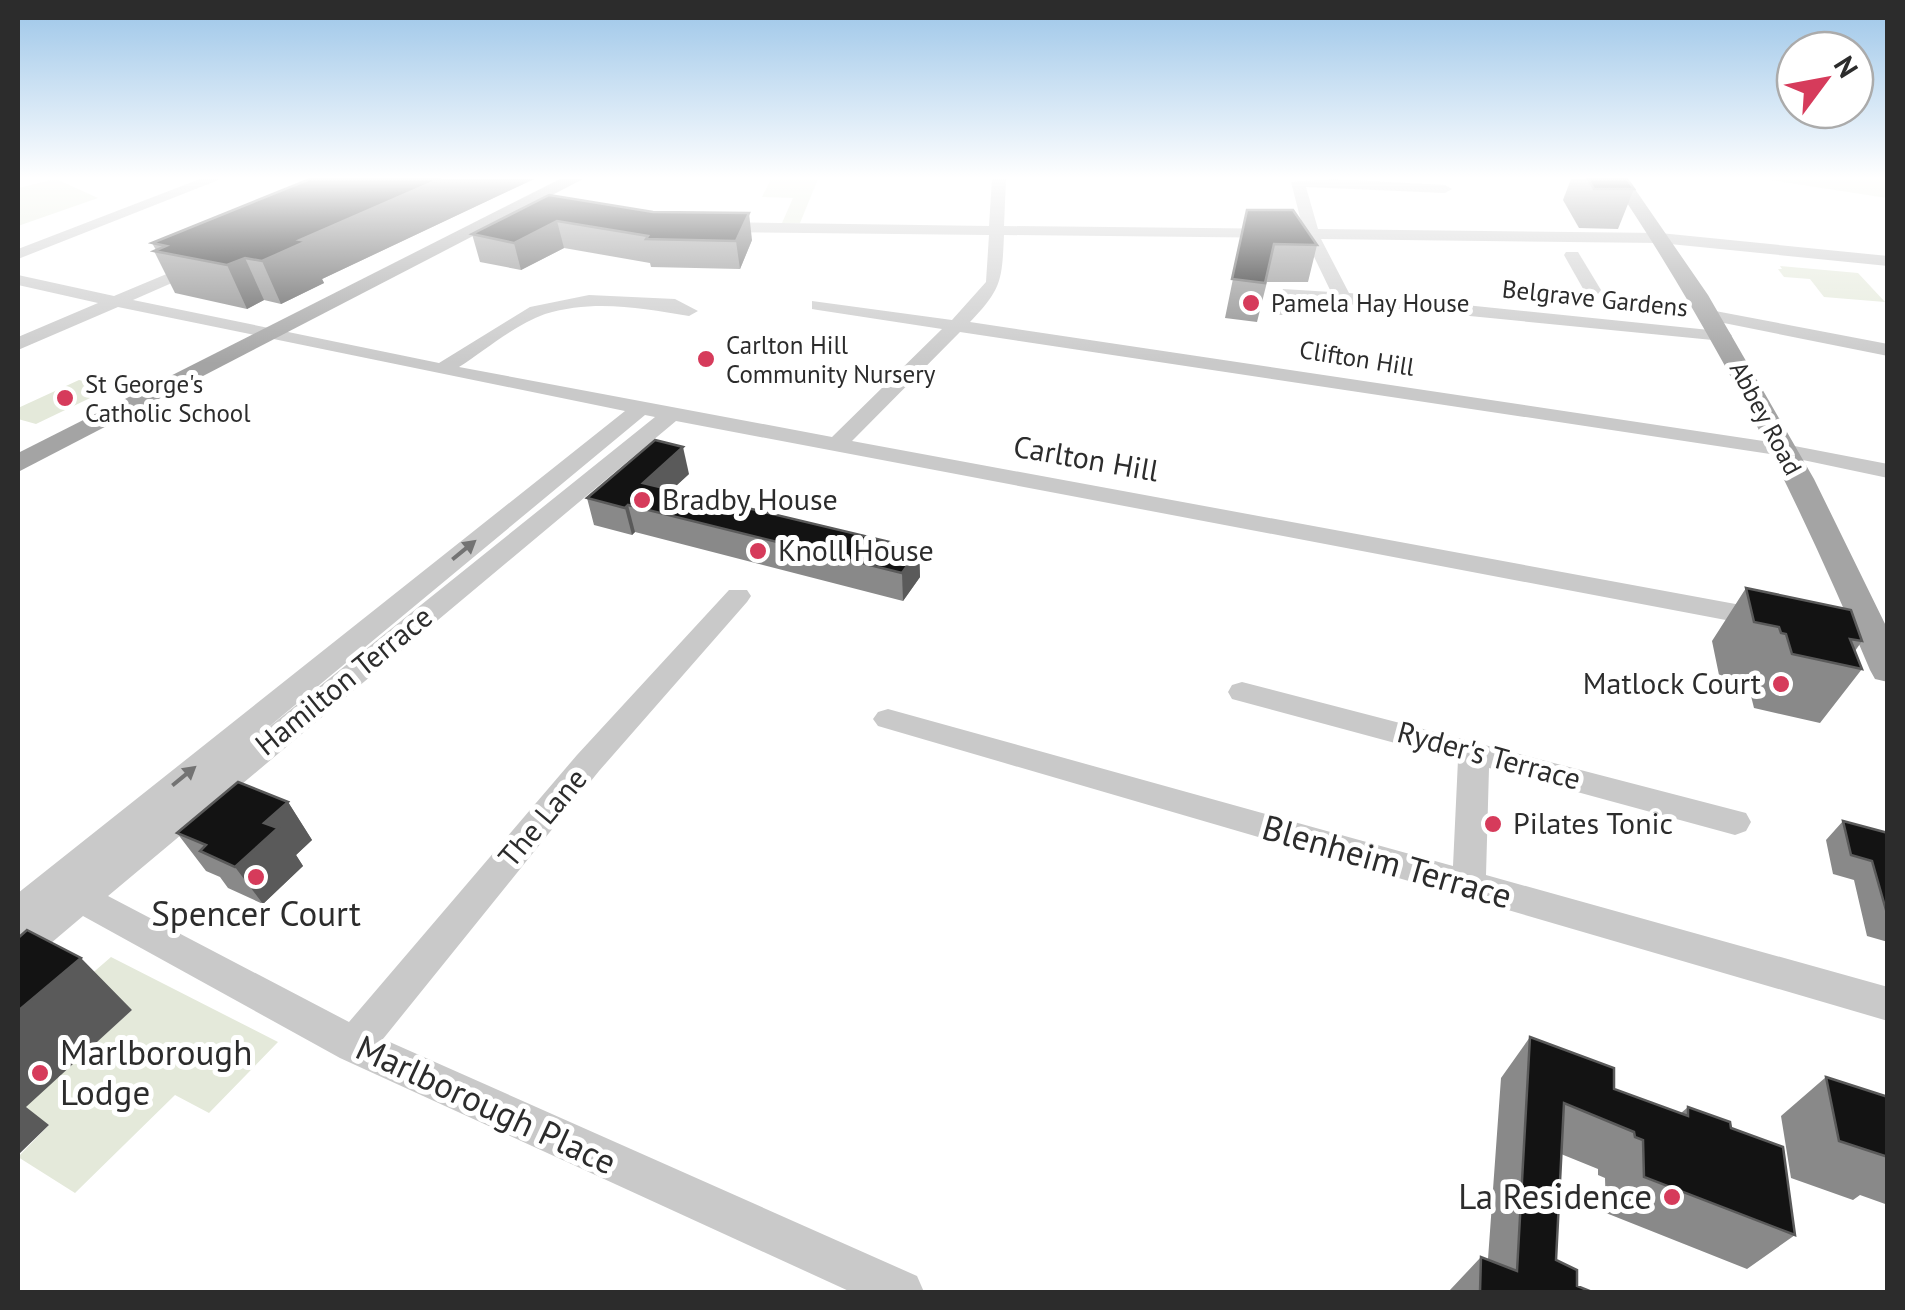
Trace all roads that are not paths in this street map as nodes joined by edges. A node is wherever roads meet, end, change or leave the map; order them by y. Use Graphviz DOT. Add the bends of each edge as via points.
graph roads {
  1 [pos="55,240"];
  2 [pos="459,240"];
  3 [pos="997,240"];
  4 [pos="1314,240"];
  5 [pos="1416,240"];
  6 [pos="1634,240"];
  7 [pos="1661,240"];
  8 [pos="1686,240"];
  9 [pos="1563,246"];
  10 [pos="18,254"];
  11 [pos="216,258"];
  12 [pos="1888,261"];
  13 [pos="18,280"];
  14 [pos="1592,290"];
  15 [pos="1342,298"];
  16 [pos="684,303"];
  17 [pos="114,304"];
  18 [pos="818,305"];
  19 [pos="1283,311"];
  20 [pos="957,326"];
  21 [pos="1716,326"];
  22 [pos="272,336"];
  23 [pos="18,344"];
  24 [pos="1888,350"];
  25 [pos="442,368"];
  26 [pos="656,411"];
  27 [pos="838,443"];
  28 [pos="1784,450"];
  29 [pos="18,464"];
  30 [pos="1888,471"];
  31 [pos="738,596"];
  32 [pos="1798,625"];
  33 [pos="1841,634"];
  34 [pos="1884,652"];
  35 [pos="1242,692"];
  36 [pos="888,720"];
  37 [pos="1474,751"];
  38 [pos="1735,822"];
  39 [pos="1470,885"];
  40 [pos="69,889"];
  41 [pos="18,914"];
  42 [pos="18,949"];
  43 [pos="1888,1004"];
  44 [pos="354,1045"];
  45 [pos="902,1292"];
  1 -- 10 [label="street"];
  2 -- 22 [label="main road"];
  3 -- 20 [label="street" via="994,282"];
  4 -- 15 [label="street"];
  5 -- 9 [label="street"];
  6 -- 9 [label="street"];
  7 -- 21 [label="main road, Abbey Road"];
  8 -- 12 [label="street"];
  9 -- 14 [label="street"];
  11 -- 17 [label="street"];
  13 -- 17 [label="street, Carlton Hill"];
  15 -- 19 [label="street, Belgrave Gardens" via="1289,293"];
  15 -- 21 [label="street, Belgrave Gardens"];
  16 -- 25 [label="street" via="589,300 536,311"];
  17 -- 22 [label="street, Carlton Hill"];
  17 -- 23 [label="street"];
  18 -- 20 [label="street, Clifton Hill"];
  20 -- 27 [label="street"];
  20 -- 28 [label="street, Clifton Hill"];
  21 -- 24 [label="street, Belgrave Gardens"];
  21 -- 28 [label="main road, Abbey Road"];
  22 -- 25 [label="street, Carlton Hill"];
  22 -- 29 [label="main road"];
  25 -- 26 [label="street, Carlton Hill"];
  26 -- 27 [label="street, Carlton Hill"];
  26 -- 40 [label="street, Hamilton Terrace"];
  27 -- 32 [label="street, Carlton Hill"];
  28 -- 30 [label="street, Clifton Hill"];
  28 -- 34 [label="main road, Abbey Road"];
  31 -- 44 [label="street, The Lane" via="588,763"];
  33 -- 34 [label="street"];
  35 -- 37 [label="street, Ryder's Terrace"];
  36 -- 39 [label="street, Blenheim Terrace"];
  37 -- 38 [label="street, Ryder's Terrace"];
  37 -- 39 [label="street"];
  39 -- 43 [label="street, Blenheim Terrace"];
  40 -- 41 [label="street, Hamilton Terrace"];
  40 -- 42 [label="street, Hamilton Terrace"];
  40 -- 44 [label="street, Marlborough Place"];
  44 -- 45 [label="street, Marlborough Place"];
}
